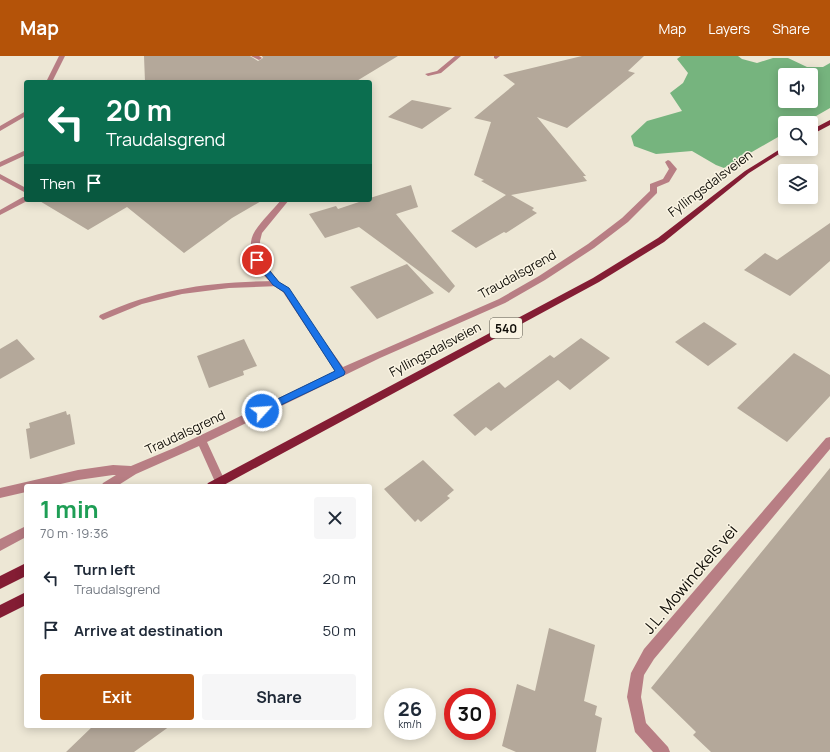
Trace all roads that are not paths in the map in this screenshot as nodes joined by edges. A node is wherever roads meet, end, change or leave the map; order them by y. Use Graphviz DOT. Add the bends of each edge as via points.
graph roads {
  1 [pos="62,56"];
  2 [pos="458,56"];
  3 [pos="428,74"];
  4 [pos="50,80"];
  5 [pos="24,114"];
  6 [pos="830,122"];
  7 [pos="0,129"];
  8 [pos="818,129"];
  9 [pos="778,152"];
  10 [pos="24,153"];
  11 [pos="668,162"];
  12 [pos="0,165"];
  13 [pos="0,176"];
  14 [pos="24,190"];
  15 [pos="24,201"];
  16 [pos="283,202"];
  17 [pos="0,214"];
  18 [pos="276,284"];
  19 [pos="103,317"];
  20 [pos="341,372"];
  21 [pos="201,440"];
  22 [pos="830,441"];
  23 [pos="132,471"];
  24 [pos="40,484"];
  25 [pos="110,484"];
  26 [pos="216,484"];
  27 [pos="24,487"];
  28 [pos="0,493"];
  29 [pos="24,532"];
  30 [pos="0,545"];
  31 [pos="24,570"];
  32 [pos="0,582"];
  33 [pos="24,599"];
  34 [pos="0,612"];
  35 [pos="663,752"];
  1 -- 4 [label="street"];
  2 -- 3 [label="street" via="439,72"];
  5 -- 7 [label="street"];
  6 -- 8 [label="main road"];
  9 -- 26 [label="main road, Fyllingsdalsveien / 540" via="747,172 661,240 596,280"];
  10 -- 12 [label="street"];
  11 -- 20 [label="street, Traudalsgrend" via="673,169 666,180 654,186 654,191 626,220 542,278 502,302"];
  13 -- 14 [label="street"];
  15 -- 17 [label="street"];
  16 -- 18 [label="street" via="258,232 256,241 257,260"];
  18 -- 19 [label="street" via="183,290 150,298"];
  18 -- 20 [label="street" via="286,290"];
  20 -- 21 [label="street, Traudalsgrend"];
  21 -- 23 [label="street, Traudalsgrend"];
  21 -- 26 [label="street"];
  22 -- 35 [label="street, J.L. Mowinckels vei" via="649,654 638,673 634,697 640,727"];
  23 -- 24 [label="street, Traudalsgrend" via="113,470"];
  23 -- 25 [label="street"];
  27 -- 28 [label="street"];
  29 -- 30 [label="street"];
  31 -- 32 [label="main road"];
  33 -- 34 [label="main road"];
}
